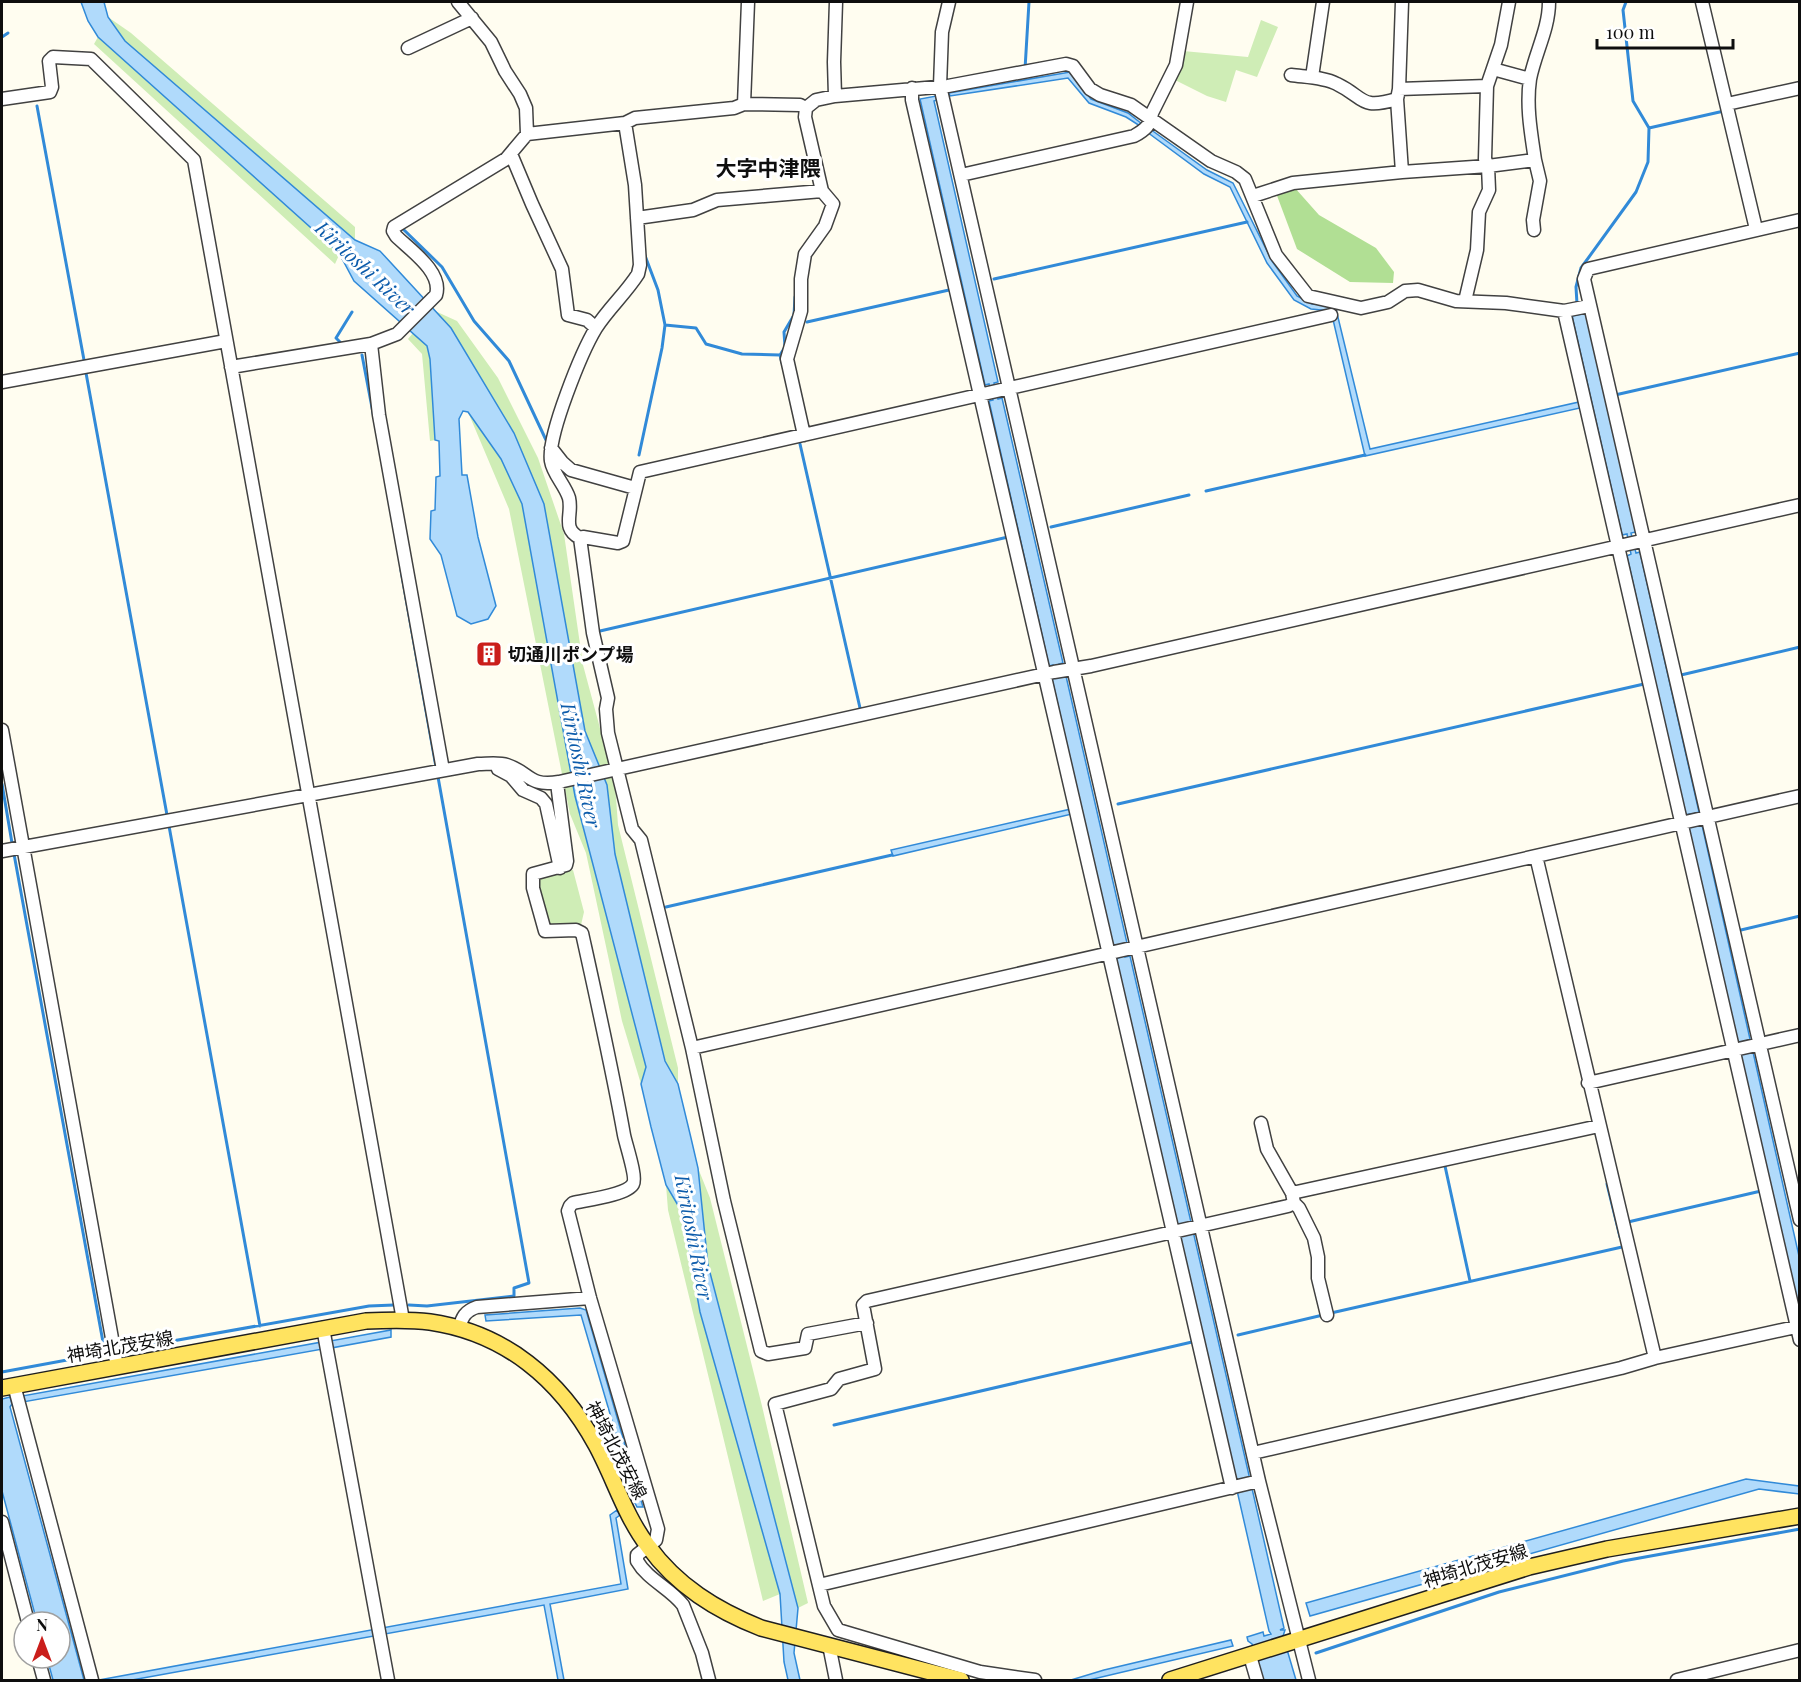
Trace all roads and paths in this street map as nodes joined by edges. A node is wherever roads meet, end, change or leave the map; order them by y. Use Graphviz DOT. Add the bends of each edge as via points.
graph roads {
  1 [pos="458,2"];
  2 [pos="748,2"];
  3 [pos="836,2"];
  4 [pos="948,2"];
  5 [pos="1187,2"];
  6 [pos="1323,2"];
  7 [pos="1402,2"];
  8 [pos="1509,2"];
  9 [pos="1549,2"];
  10 [pos="1702,2"];
  11 [pos="472,18"];
  12 [pos="408,48"];
  13 [pos="1493,69"];
  14 [pos="1291,75"];
  15 [pos="1312,77"];
  16 [pos="1530,79"];
  17 [pos="940,86"];
  18 [pos="1487,86"];
  19 [pos="912,88"];
  20 [pos="1800,88"];
  21 [pos="1398,94"];
  22 [pos="835,96"];
  23 [pos="2,99"];
  24 [pos="744,104"];
  25 [pos="1727,104"];
  26 [pos="806,108"];
  27 [pos="625,123"];
  28 [pos="1147,126"];
  29 [pos="527,134"];
  30 [pos="511,154"];
  31 [pos="1535,159"];
  32 [pos="1488,166"];
  33 [pos="1402,172"];
  34 [pos="961,175"];
  35 [pos="822,191"];
  36 [pos="1253,196"];
  37 [pos="637,218"];
  38 [pos="1800,220"];
  39 [pos="1756,229"];
  40 [pos="1534,230"];
  41 [pos="1465,301"];
  42 [pos="1589,306"];
  43 [pos="1564,310"];
  44 [pos="1331,315"];
  45 [pos="596,328"];
  46 [pos="226,341"];
  47 [pos="371,344"];
  48 [pos="231,367"];
  49 [pos="2,382"];
  50 [pos="1010,388"];
  51 [pos="989,393"];
  52 [pos="804,435"];
  53 [pos="551,448"];
  54 [pos="635,488"];
  55 [pos="1800,505"];
  56 [pos="580,538"];
  57 [pos="1631,543"];
  58 [pos="1075,668"];
  59 [pos="1053,672"];
  60 [pos="2,730"];
  61 [pos="494,763"];
  62 [pos="615,770"];
  63 [pos="443,771"];
  64 [pos="558,783"];
  65 [pos="308,795"];
  66 [pos="1800,795"];
  67 [pos="1694,820"];
  68 [pos="22,847"];
  69 [pos="2,851"];
  70 [pos="1536,856"];
  71 [pos="560,868"];
  72 [pos="1122,949"];
  73 [pos="1800,1035"];
  74 [pos="1745,1047"];
  75 [pos="692,1048"];
  76 [pos="1588,1083"];
  77 [pos="1261,1123"];
  78 [pos="1599,1126"];
  79 [pos="1293,1198"];
  80 [pos="1800,1220"];
  81 [pos="1197,1227"];
  82 [pos="1174,1232"];
  83 [pos="590,1298"];
  84 [pos="1327,1315"];
  85 [pos="403,1320"];
  86 [pos="867,1323"];
  87 [pos="1798,1326"];
  88 [pos="459,1329"];
  89 [pos="325,1339"];
  90 [pos="1800,1340"];
  91 [pos="1655,1358"];
  92 [pos="117,1366"];
  93 [pos="13,1394"];
  94 [pos="1253,1453"];
  95 [pos="1259,1481"];
  96 [pos="1239,1486"];
  97 [pos="1800,1516"];
  98 [pos="2,1522"];
  99 [pos="648,1546"];
  100 [pos="819,1585"];
  101 [pos="25,1610"];
  102 [pos="1294,1643"];
  103 [pos="829,1645"];
  104 [pos="1800,1650"];
  105 [pos="1250,1656"];
  106 [pos="92,1680"];
  107 [pos="388,1680"];
  108 [pos="709,1680"];
  109 [pos="836,1680"];
  110 [pos="961,1680"];
  111 [pos="1035,1680"];
  112 [pos="1170,1680"];
  113 [pos="1257,1680"];
  114 [pos="1310,1680"];
  115 [pos="1677,1680"];
  1 -- 11 [label="street"];
  2 -- 24 [label="street"];
  3 -- 22 [label="street"];
  4 -- 17 [label="street" via="942,33"];
  5 -- 28 [label="street" via="1176,65"];
  6 -- 15 [label="street"];
  7 -- 21 [label="street"];
  8 -- 13 [label="street"];
  9 -- 16 [label="street" via="1549,17"];
  10 -- 25 [label="street"];
  11 -- 12 [label="street"];
  11 -- 29 [label="street" via="491,42 520,94 526,108"];
  13 -- 16 [label="street"];
  13 -- 18 [label="street"];
  14 -- 15 [label="street"];
  15 -- 21 [label="street" via="1336,83 1377,105"];
  16 -- 31 [label="street" via="1529,116"];
  17 -- 19 [label="street"];
  17 -- 28 [label="street" via="1066,64 1073,66 1090,89 1131,105"];
  17 -- 34 [label="street"];
  18 -- 21 [label="street"];
  18 -- 32 [label="street"];
  19 -- 22 [label="street"];
  19 -- 51 [label="street"];
  20 -- 25 [label="street"];
  21 -- 33 [label="street"];
  22 -- 26 [label="street" via="816,100"];
  23 -- 46 [label="street" via="50,92 49,61 53,57 91,59 194,160"];
  24 -- 26 [label="street"];
  24 -- 27 [label="street" via="635,118"];
  25 -- 39 [label="street"];
  26 -- 35 [label="street"];
  27 -- 29 [label="street"];
  27 -- 37 [label="street"];
  28 -- 34 [label="street" via="1134,136"];
  28 -- 36 [label="street" via="1236,172 1245,179"];
  29 -- 30 [label="street"];
  30 -- 45 [label="street" via="562,269 568,315 587,320"];
  30 -- 47 [label="street" via="393,227 396,236 433,273 438,288 436,295 398,334"];
  31 -- 32 [label="street"];
  31 -- 40 [label="street" via="1540,181"];
  32 -- 33 [label="street"];
  32 -- 41 [label="street" via="1489,190 1479,212 1477,250"];
  33 -- 36 [label="street" via="1293,183"];
  34 -- 50 [label="street"];
  35 -- 37 [label="street" via="717,200 693,210"];
  35 -- 52 [label="street" via="833,204 825,226 805,254 801,311 786,359"];
  36 -- 41 [label="street" via="1276,255 1308,296 1360,308 1418,290"];
  37 -- 45 [label="street" via="638,274"];
  38 -- 39 [label="street"];
  39 -- 42 [label="street" via="1588,269 1584,279"];
  41 -- 43 [label="street"];
  42 -- 43 [label="street"];
  42 -- 57 [label="street"];
  43 -- 57 [label="street"];
  44 -- 50 [label="street"];
  45 -- 53 [label="street" via="575,374"];
  46 -- 48 [label="street"];
  46 -- 49 [label="street"];
  47 -- 48 [label="street"];
  47 -- 63 [label="street" via="379,415"];
  48 -- 65 [label="street"];
  50 -- 51 [label="street"];
  50 -- 58 [label="street"];
  51 -- 52 [label="street"];
  51 -- 59 [label="street"];
  52 -- 54 [label="street" via="640,472"];
  53 -- 54 [label="street" via="571,470"];
  53 -- 56 [label="street" via="551,462 570,503 569,526 572,534"];
  54 -- 56 [label="street" via="623,541"];
  55 -- 57 [label="street"];
  56 -- 62 [label="street" via="593,633 608,698 608,733"];
  57 -- 58 [label="street"];
  57 -- 67 [label="street"];
  57 -- 67 [label="street"];
  58 -- 59 [label="street"];
  58 -- 72 [label="street"];
  59 -- 62 [label="street"];
  59 -- 72 [label="street"];
  60 -- 68 [label="street"];
  61 -- 63 [label="street"];
  61 -- 64 [label="street" via="506,764 531,781"];
  61 -- 71 [label="street" via="523,790 546,804"];
  62 -- 64 [label="street"];
  62 -- 75 [label="street" via="632,829 642,840"];
  63 -- 65 [label="street"];
  64 -- 71 [label="street" via="567,861"];
  65 -- 68 [label="street"];
  65 -- 85 [label="street"];
  66 -- 67 [label="street"];
  67 -- 70 [label="street"];
  67 -- 74 [label="street"];
  67 -- 74 [label="street"];
  68 -- 69 [label="street"];
  68 -- 92 [label="street"];
  70 -- 72 [label="street"];
  70 -- 76 [label="street"];
  71 -- 83 [label="street" via="533,874 533,888 545,931 582,933 635,1179 624,1192 573,1203 568,1211"];
  72 -- 75 [label="street"];
  72 -- 81 [label="street"];
  72 -- 82 [label="street"];
  73 -- 74 [label="street"];
  74 -- 76 [label="street"];
  74 -- 80 [label="street"];
  74 -- 87 [label="street"];
  75 -- 86 [label="street" via="761,1351 768,1354 805,1348 808,1334"];
  76 -- 78 [label="street"];
  77 -- 79 [label="street" via="1268,1149"];
  78 -- 79 [label="street"];
  78 -- 91 [label="street"];
  79 -- 81 [label="street" via="1288,1206"];
  79 -- 84 [label="street" via="1314,1238"];
  81 -- 82 [label="street"];
  81 -- 94 [label="street"];
  82 -- 86 [label="street" via="867,1301 863,1305"];
  82 -- 96 [label="street"];
  83 -- 88 [label="street" via="477,1307 467,1310"];
  83 -- 99 [label="street" via="658,1529 656,1540"];
  85 -- 88 [label="main road, 神埼北茂安線"];
  85 -- 89 [label="main road, 神埼北茂安線" via="366,1321"];
  86 -- 100 [label="street" via="875,1369 839,1379 831,1389 775,1404"];
  87 -- 90 [label="street"];
  87 -- 91 [label="street"];
  88 -- 99 [label="main road, 神埼北茂安線" via="518,1355 568,1400"];
  89 -- 92 [label="main road, 神埼北茂安線"];
  89 -- 107 [label="street"];
  91 -- 94 [label="street"];
  92 -- 93 [label="main road, 神埼北茂安線"];
  93 -- 106 [label="street"];
  94 -- 95 [label="street"];
  95 -- 96 [label="street"];
  95 -- 102 [label="street"];
  96 -- 100 [label="street"];
  97 -- 102 [label="main road, 神埼北茂安線" via="1607,1549 1529,1567"];
  98 -- 101 [label="street"];
  99 -- 103 [label="main road, 神埼北茂安線" via="678,1580 735,1617 761,1628"];
  99 -- 108 [label="street" via="637,1561 683,1605"];
  100 -- 111 [label="street" via="824,1606 838,1629 980,1672"];
  102 -- 105 [label="main road, 神埼北茂安線"];
  102 -- 114 [label="street"];
  103 -- 109 [label="street"];
  103 -- 110 [label="main road, 神埼北茂安線"];
  104 -- 115 [label="street"];
  105 -- 112 [label="main road, 神埼北茂安線"];
  105 -- 113 [label="street"];
}
